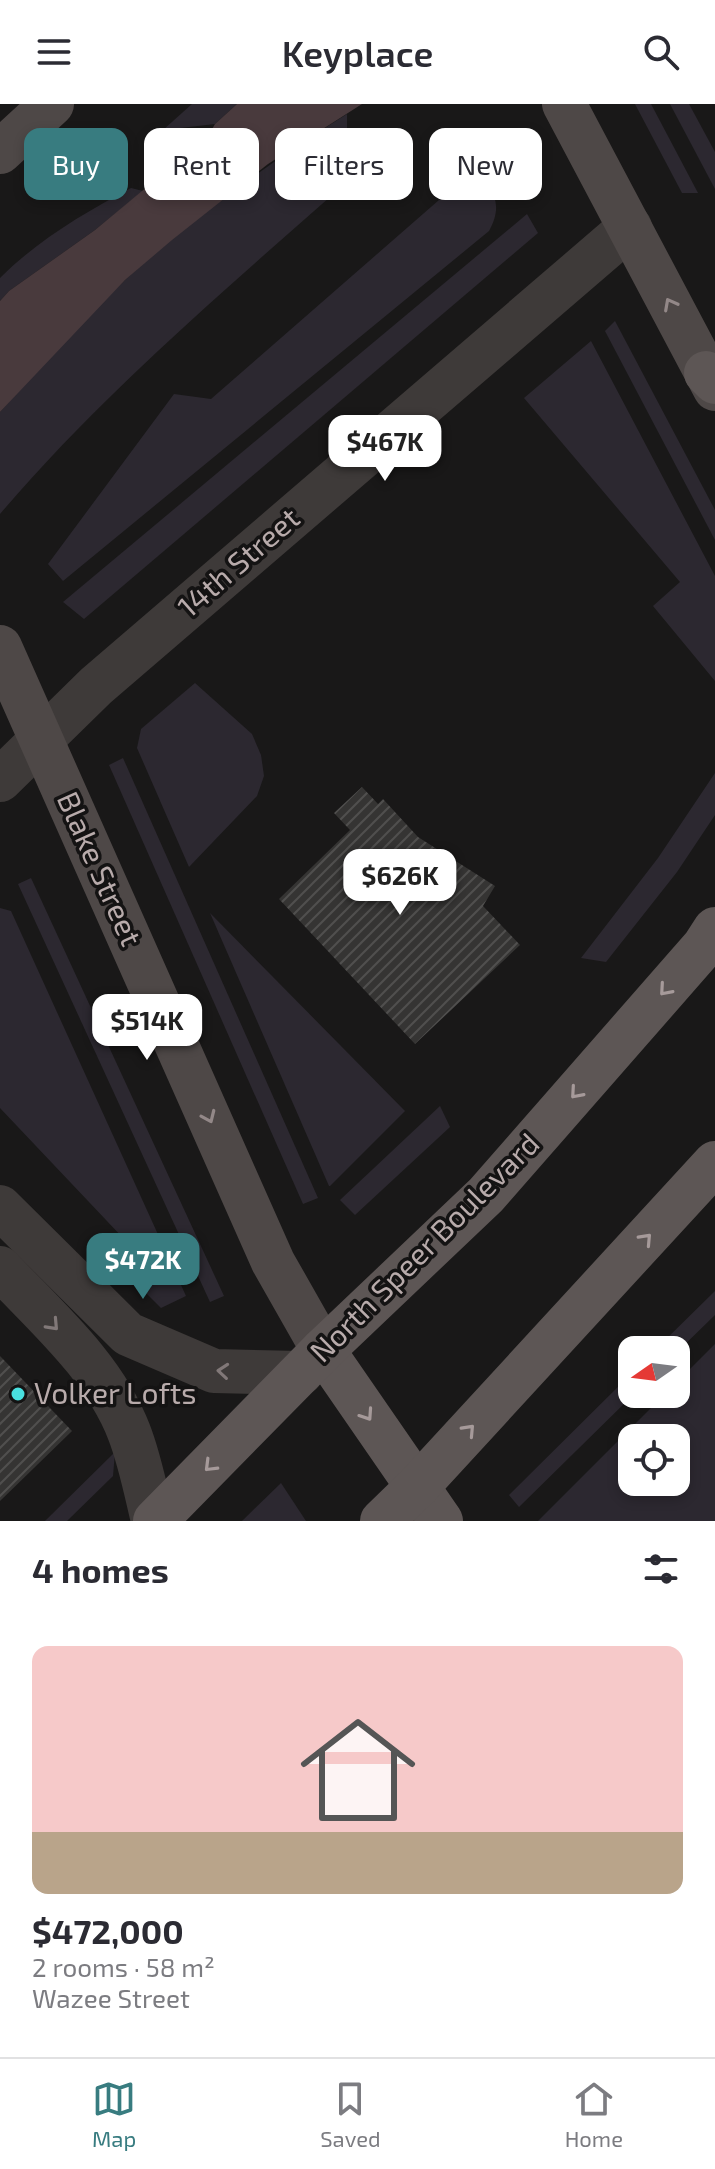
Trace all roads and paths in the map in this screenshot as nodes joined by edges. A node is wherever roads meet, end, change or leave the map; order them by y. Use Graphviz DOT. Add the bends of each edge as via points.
graph roads {
  1 [pos="52,104"];
  2 [pos="564,104"];
  3 [pos="0,152"];
  4 [pos="630,227"];
  5 [pos="712,381"];
  6 [pos="3,654"];
  7 [pos="41,739"];
  8 [pos="0,780"];
  9 [pos="715,929"];
  10 [pos="715,1163"];
  11 [pos="0,1207"];
  12 [pos="0,1268"];
  13 [pos="312,1362"];
  14 [pos="429,1504"];
  15 [pos="154,1521"];
  16 [pos="382,1521"];
  1 -- 3 [label="main road"];
  2 -- 4 [label="main road"];
  5 -- 4 [label="main road, one-way"];
  4 -- 7 [label="street, 14th Street"];
  6 -- 7 [label="main road, Blake Street"];
  7 -- 8 [label="street, 14th Street"];
  7 -- 13 [label="main road, Blake Street, one-way" via="273,1262"];
  9 -- 13 [label="main road, North Speer Boulevard, one-way" via="486,1195"];
  14 -- 10 [label="main road, one-way"];
  13 -- 11 [label="street, one-way" via="214,1371 128,1334"];
  12 -- 15 [label="street, one-way" via="90,1365 121,1415"];
  13 -- 14 [label="main road, one-way"];
  13 -- 15 [label="main road, North Speer Boulevard, one-way"];
  14 -- 16 [label="main road"];
}
